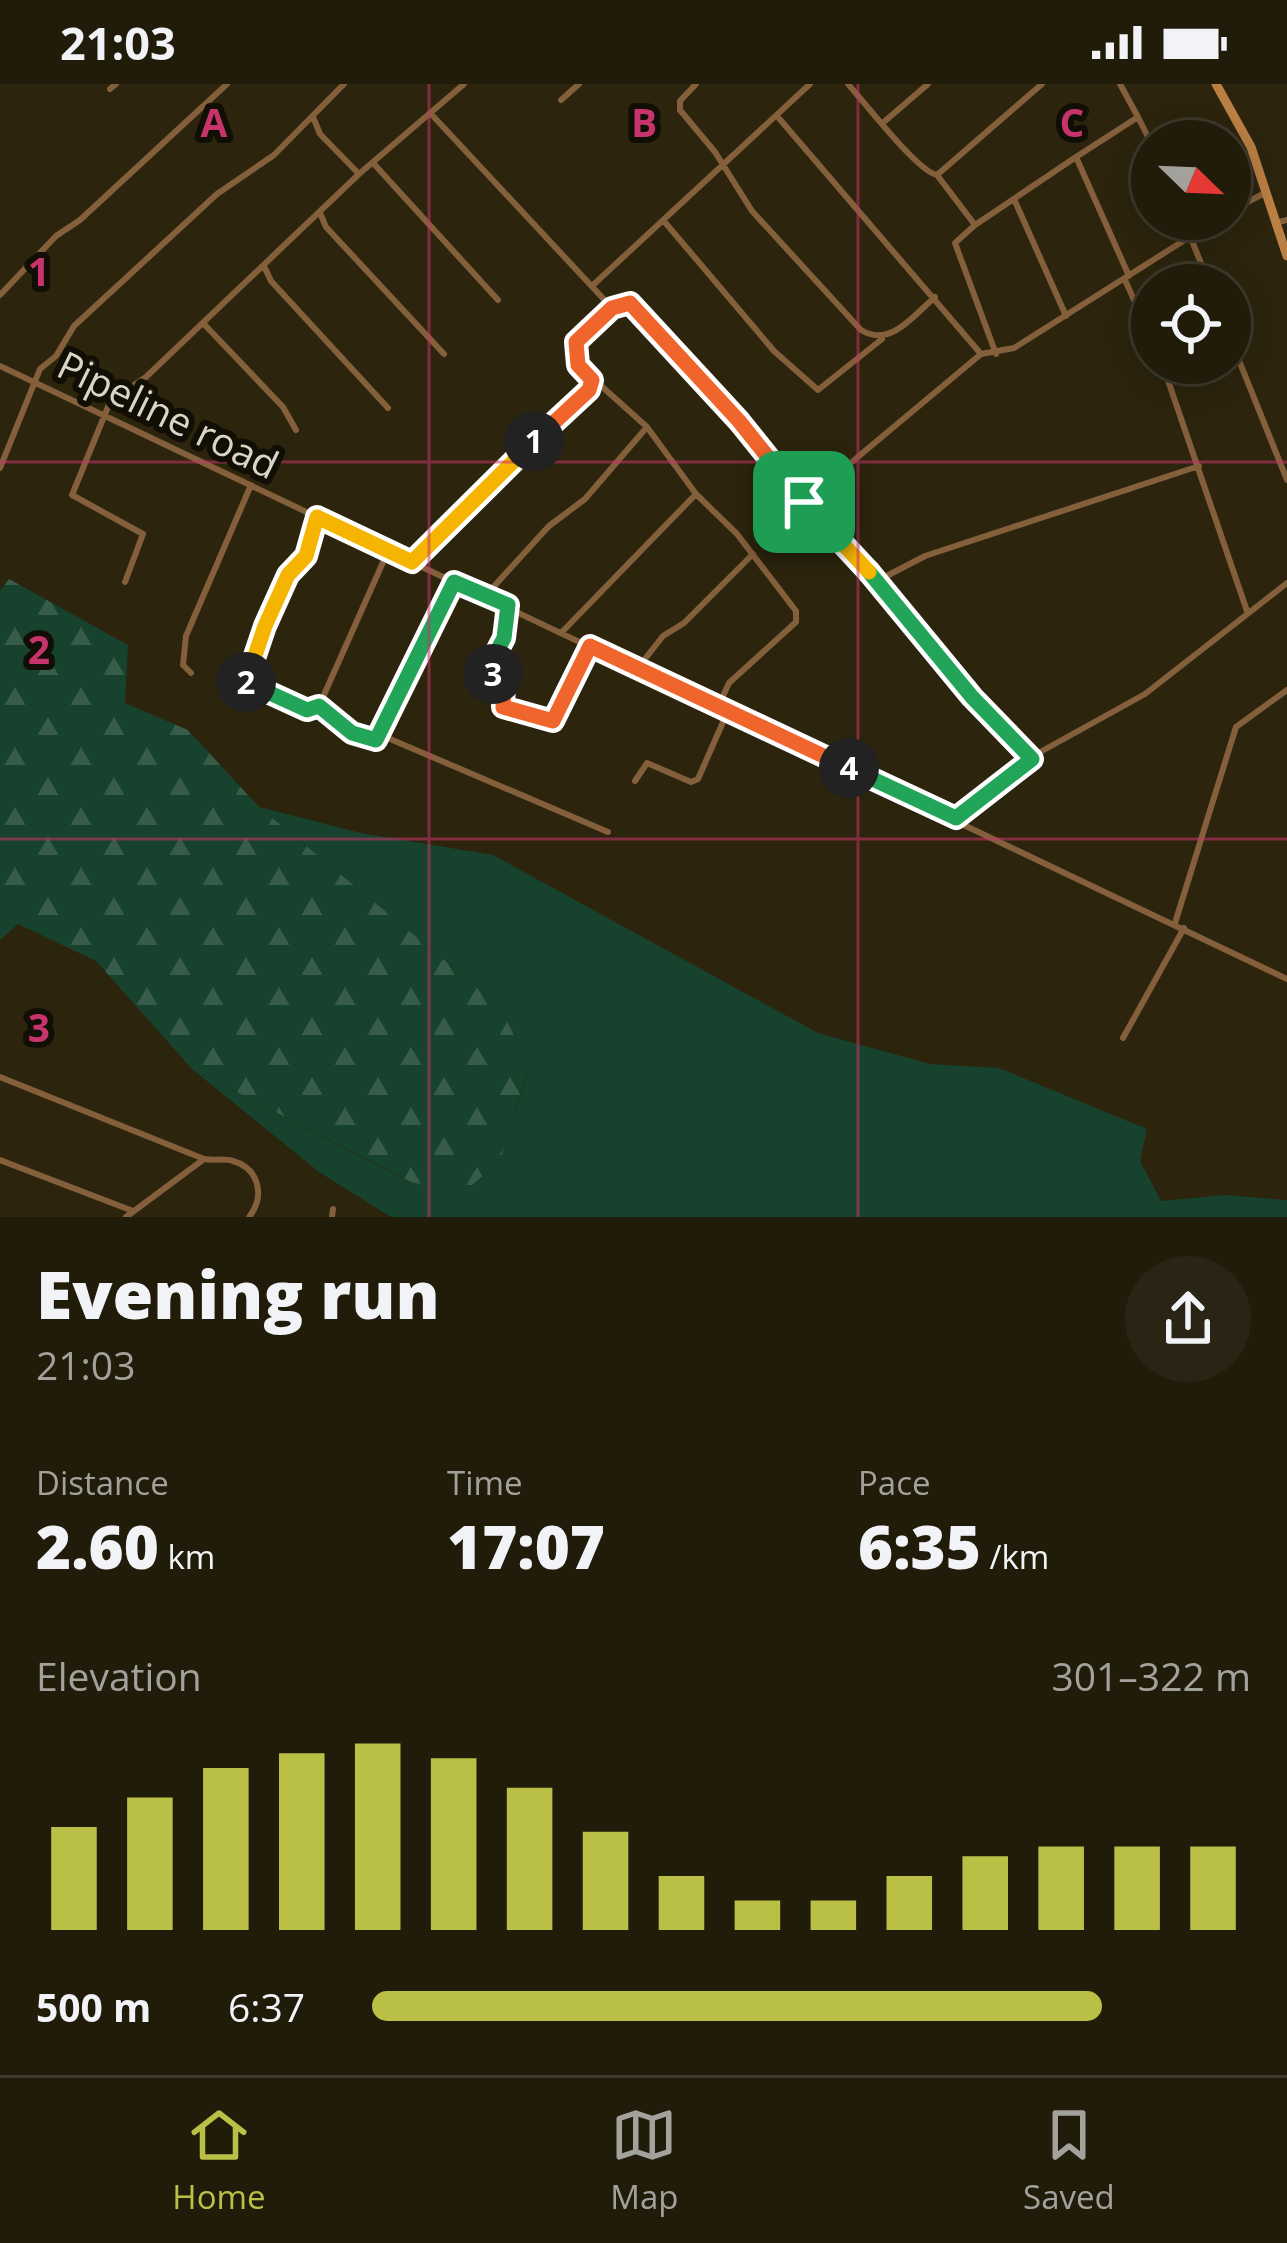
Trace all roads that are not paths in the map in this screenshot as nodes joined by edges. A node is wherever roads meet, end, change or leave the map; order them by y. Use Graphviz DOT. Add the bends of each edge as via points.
graph roads {
  1 [pos="227,84"];
  2 [pos="344,84"];
  3 [pos="464,84"];
  4 [pos="579,84"];
  5 [pos="696,84"];
  6 [pos="810,84"];
  7 [pos="848,84"];
  8 [pos="928,84"];
  9 [pos="1042,84"];
  10 [pos="1120,84"];
  11 [pos="1216,84"];
  12 [pos="562,100"];
  13 [pos="313,113"];
  14 [pos="433,116"];
  15 [pos="777,116"];
  16 [pos="1138,117"];
  17 [pos="1140,120"];
  18 [pos="885,121"];
  19 [pos="1076,157"];
  20 [pos="374,164"];
  21 [pos="721,165"];
  22 [pos="358,174"];
  23 [pos="937,175"];
  24 [pos="1265,194"];
  25 [pos="1014,199"];
  26 [pos="1251,201"];
  27 [pos="320,213"];
  28 [pos="663,220"];
  29 [pos="1281,222"];
  30 [pos="975,225"];
  31 [pos="1184,240"];
  32 [pos="1287,256"];
  33 [pos="264,266"];
  34 [pos="1127,278"];
  35 [pos="592,286"];
  36 [pos="1131,288"];
  37 [pos="0,296"];
  38 [pos="935,297"];
  39 [pos="498,300"];
  40 [pos="612,308"];
  41 [pos="1066,317"];
  42 [pos="203,323"];
  43 [pos="882,338"];
  44 [pos="996,353"];
  45 [pos="443,354"];
  46 [pos="982,354"];
  47 [pos="0,366"];
  48 [pos="36,378"];
  49 [pos="592,380"];
  50 [pos="1170,384"];
  51 [pos="1248,384"];
  52 [pos="388,408"];
  53 [pos="108,415"];
  54 [pos="647,427"];
  55 [pos="296,430"];
  56 [pos="1,465"];
  57 [pos="1199,466"];
  58 [pos="1287,480"];
  59 [pos="250,485"];
  60 [pos="696,494"];
  61 [pos="804,502"];
  62 [pos="317,517"];
  63 [pos="388,551"];
  64 [pos="753,554"];
  65 [pos="412,562"];
  66 [pos="877,580"];
  67 [pos="125,582"];
  68 [pos="454,582"];
  69 [pos="1287,583"];
  70 [pos="485,596"];
  71 [pos="508,605"];
  72 [pos="1247,611"];
  73 [pos="562,632"];
  74 [pos="590,646"];
  75 [pos="637,669"];
  76 [pos="191,673"];
  77 [pos="1287,690"];
  78 [pos="319,706"];
  79 [pos="717,709"];
  80 [pos="727,713"];
  81 [pos="383,736"];
  82 [pos="1032,759"];
  83 [pos="635,781"];
  84 [pos="975,808"];
  85 [pos="956,818"];
  86 [pos="975,828"];
  87 [pos="608,832"];
  88 [pos="1175,922"];
  89 [pos="1184,928"];
  90 [pos="1287,979"];
  91 [pos="1124,1038"];
  92 [pos="0,1077"];
  93 [pos="204,1159"];
  94 [pos="0,1160"];
  95 [pos="129,1214"];
  96 [pos="249,1217"];
  1 -- 37 [label="street"];
  2 -- 13 [label="street"];
  3 -- 14 [label="street"];
  4 -- 12 [label="street"];
  5 -- 21 [label="street" via="678,106"];
  6 -- 15 [label="street"];
  7 -- 18 [label="street"];
  8 -- 18 [label="street"];
  9 -- 23 [label="street"];
  10 -- 16 [label="street"];
  11 -- 24 [label="street" via="1251,147"];
  13 -- 22 [label="street" via="320,134"];
  13 -- 48 [label="street" via="81,319"];
  14 -- 20 [label="street"];
  14 -- 35 [label="street"];
  15 -- 21 [label="street"];
  15 -- 38 [label="street"];
  16 -- 17 [label="street"];
  16 -- 19 [label="street"];
  18 -- 23 [label="street" via="922,171"];
  19 -- 25 [label="street"];
  19 -- 34 [label="street"];
  20 -- 22 [label="street"];
  20 -- 39 [label="street"];
  21 -- 28 [label="street"];
  21 -- 43 [label="street" via="752,212 854,323"];
  22 -- 27 [label="street"];
  23 -- 30 [label="street"];
  24 -- 26 [label="street"];
  24 -- 29 [label="street"];
  25 -- 30 [label="street"];
  25 -- 41 [label="street"];
  27 -- 33 [label="street"];
  27 -- 45 [label="street"];
  28 -- 35 [label="street"];
  28 -- 43 [label="street" via="774,351 818,390"];
  29 -- 32 [label="street"];
  30 -- 44 [label="street" via="955,243"];
  31 -- 34 [label="street"];
  33 -- 42 [label="street"];
  33 -- 52 [label="street"];
  34 -- 36 [label="street"];
  34 -- 41 [label="street"];
  35 -- 40 [label="street"];
  38 -- 43 [label="street"];
  38 -- 46 [label="street"];
  40 -- 49 [label="street" via="574,346"];
  40 -- 61 [label="street" via="624,302 639,310"];
  41 -- 44 [label="street"];
  42 -- 53 [label="street" via="110,402"];
  42 -- 55 [label="street"];
  44 -- 46 [label="street"];
  46 -- 61 [label="street"];
  47 -- 48 [label="street, Pipeline road"];
  48 -- 53 [label="street, Pipeline road"];
  48 -- 56 [label="street"];
  49 -- 54 [label="street"];
  49 -- 65 [label="street"];
  50 -- 57 [label="street"];
  51 -- 58 [label="street"];
  53 -- 59 [label="street, Pipeline road"];
  53 -- 67 [label="street" via="72,495 142,534"];
  54 -- 60 [label="street"];
  54 -- 70 [label="street"];
  57 -- 66 [label="street" via="925,556"];
  57 -- 72 [label="street"];
  59 -- 62 [label="street, Pipeline road"];
  59 -- 76 [label="street" via="186,636 183,665"];
  60 -- 64 [label="street"];
  60 -- 73 [label="street"];
  61 -- 66 [label="street"];
  62 -- 63 [label="street, Pipeline road"];
  62 -- 78 [label="street" via="306,556 288,575 243,680 307,710"];
  63 -- 65 [label="street, Pipeline road"];
  63 -- 78 [label="street"];
  64 -- 75 [label="street"];
  64 -- 79 [label="street" via="789,598 796,622 729,683"];
  65 -- 68 [label="street, Pipeline road"];
  66 -- 82 [label="street"];
  68 -- 70 [label="street, Pipeline road"];
  68 -- 81 [label="street"];
  69 -- 72 [label="street"];
  70 -- 71 [label="street, Pipeline road"];
  71 -- 73 [label="street, Pipeline road"];
  71 -- 74 [label="street" via="504,638 488,668 504,682 506,709 556,718"];
  72 -- 82 [label="street" via="1145,694"];
  73 -- 74 [label="street, Pipeline road"];
  74 -- 75 [label="street, Pipeline road"];
  75 -- 79 [label="street, Pipeline road"];
  77 -- 88 [label="street" via="1236,727"];
  78 -- 81 [label="street" via="363,739"];
  79 -- 80 [label="street, Pipeline road"];
  80 -- 83 [label="street" via="698,779 647,763"];
  80 -- 85 [label="street, Pipeline road"];
  81 -- 87 [label="street"];
  82 -- 84 [label="street"];
  84 -- 85 [label="street"];
  84 -- 86 [label="street"];
  85 -- 86 [label="street, Pipeline road"];
  86 -- 88 [label="street, Pipeline road"];
  88 -- 89 [label="street, Pipeline road"];
  89 -- 90 [label="street, Pipeline road"];
  89 -- 91 [label="street"];
  92 -- 93 [label="street"];
  93 -- 95 [label="street"];
  93 -- 96 [label="street" via="228,1158 258,1182"];
  94 -- 95 [label="street"];
}
